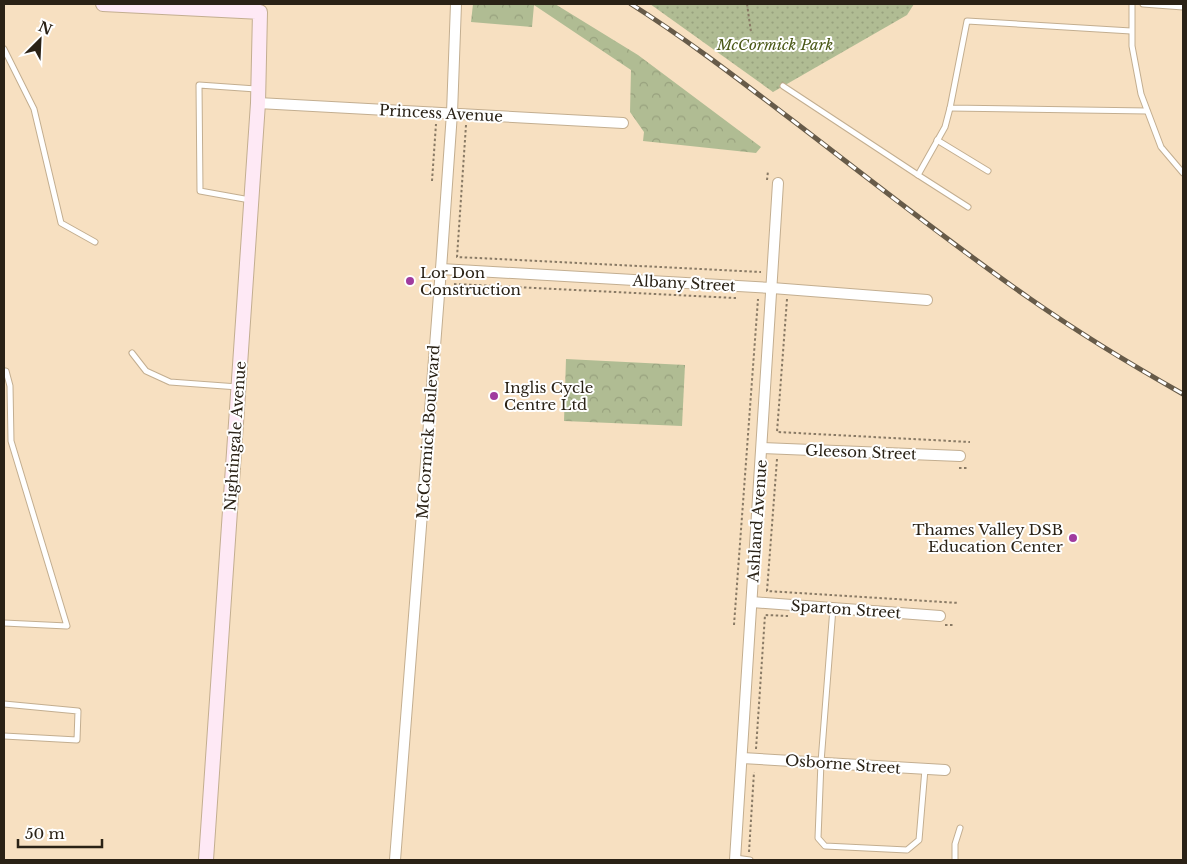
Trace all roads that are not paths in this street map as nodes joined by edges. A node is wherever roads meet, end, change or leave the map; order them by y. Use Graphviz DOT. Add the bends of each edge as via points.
graph roads {
  1 [pos="104,4"];
  2 [pos="456,4"];
  3 [pos="1132,4"];
  4 [pos="1143,4"];
  5 [pos="1183,7"];
  6 [pos="260,8"];
  7 [pos="1131,31"];
  8 [pos="4,49"];
  9 [pos="783,86"];
  10 [pos="259,96"];
  11 [pos="950,108"];
  12 [pos="1147,111"];
  13 [pos="452,113"];
  14 [pos="623,123"];
  15 [pos="937,140"];
  16 [pos="988,171"];
  17 [pos="1183,173"];
  18 [pos="918,175"];
  19 [pos="778,183"];
  20 [pos="252,201"];
  21 [pos="968,207"];
  22 [pos="95,242"];
  23 [pos="441,269"];
  24 [pos="772,288"];
  25 [pos="927,300"];
  26 [pos="132,353"];
  27 [pos="4,371"];
  28 [pos="239,387"];
  29 [pos="762,448"];
  30 [pos="960,456"];
  31 [pos="752,602"];
  32 [pos="834,608"];
  33 [pos="940,616"];
  34 [pos="4,623"];
  35 [pos="4,704"];
  36 [pos="4,736"];
  37 [pos="742,758"];
  38 [pos="821,762"];
  39 [pos="925,769"];
  40 [pos="945,770"];
  41 [pos="960,828"];
  42 [pos="735,859"];
  43 [pos="206,860"];
  44 [pos="395,860"];
  45 [pos="750,860"];
  46 [pos="955,860"];
  1 -- 6 [label="street"];
  2 -- 13 [label="street, McCormick Boulevard"];
  3 -- 7 [label="lane"];
  4 -- 5 [label="lane"];
  6 -- 10 [label="street, Nightingale Avenue"];
  7 -- 11 [label="lane" via="967,21"];
  7 -- 12 [label="lane" via="1141,94"];
  8 -- 22 [label="lane" via="34,109 61,222"];
  9 -- 18 [label="lane"];
  10 -- 13 [label="street, Princess Avenue"];
  10 -- 20 [label="street, Nightingale Avenue"];
  10 -- 20 [label="lane" via="199,85 200,191"];
  11 -- 12 [label="lane"];
  11 -- 15 [label="lane" via="945,127"];
  12 -- 17 [label="lane" via="1161,147"];
  13 -- 14 [label="street, Princess Avenue"];
  13 -- 23 [label="street, McCormick Boulevard"];
  15 -- 16 [label="lane"];
  15 -- 18 [label="lane"];
  18 -- 21 [label="lane"];
  19 -- 24 [label="street, Ashland Avenue"];
  20 -- 28 [label="street, Nightingale Avenue"];
  23 -- 24 [label="street, Albany Street"];
  23 -- 44 [label="street, McCormick Boulevard"];
  24 -- 25 [label="street, Albany Street"];
  24 -- 29 [label="street, Ashland Avenue"];
  26 -- 28 [label="lane" via="146,372 170,382"];
  27 -- 34 [label="lane" via="10,386 11,441 67,626"];
  28 -- 43 [label="street, Nightingale Avenue"];
  29 -- 30 [label="street, Gleeson Street"];
  29 -- 31 [label="street, Ashland Avenue"];
  31 -- 32 [label="street, Sparton Street"];
  31 -- 37 [label="street, Ashland Avenue"];
  32 -- 33 [label="street, Sparton Street"];
  32 -- 38 [label="lane"];
  35 -- 36 [label="lane" via="78,711 77,740"];
  37 -- 38 [label="street, Osborne Street"];
  37 -- 42 [label="street, Ashland Avenue"];
  38 -- 39 [label="street, Osborne Street"];
  38 -- 39 [label="lane" via="818,838 825,846 907,850 918,840"];
  39 -- 40 [label="street, Osborne Street"];
  41 -- 46 [label="lane"];
  42 -- 45 [label="lane"];
}
